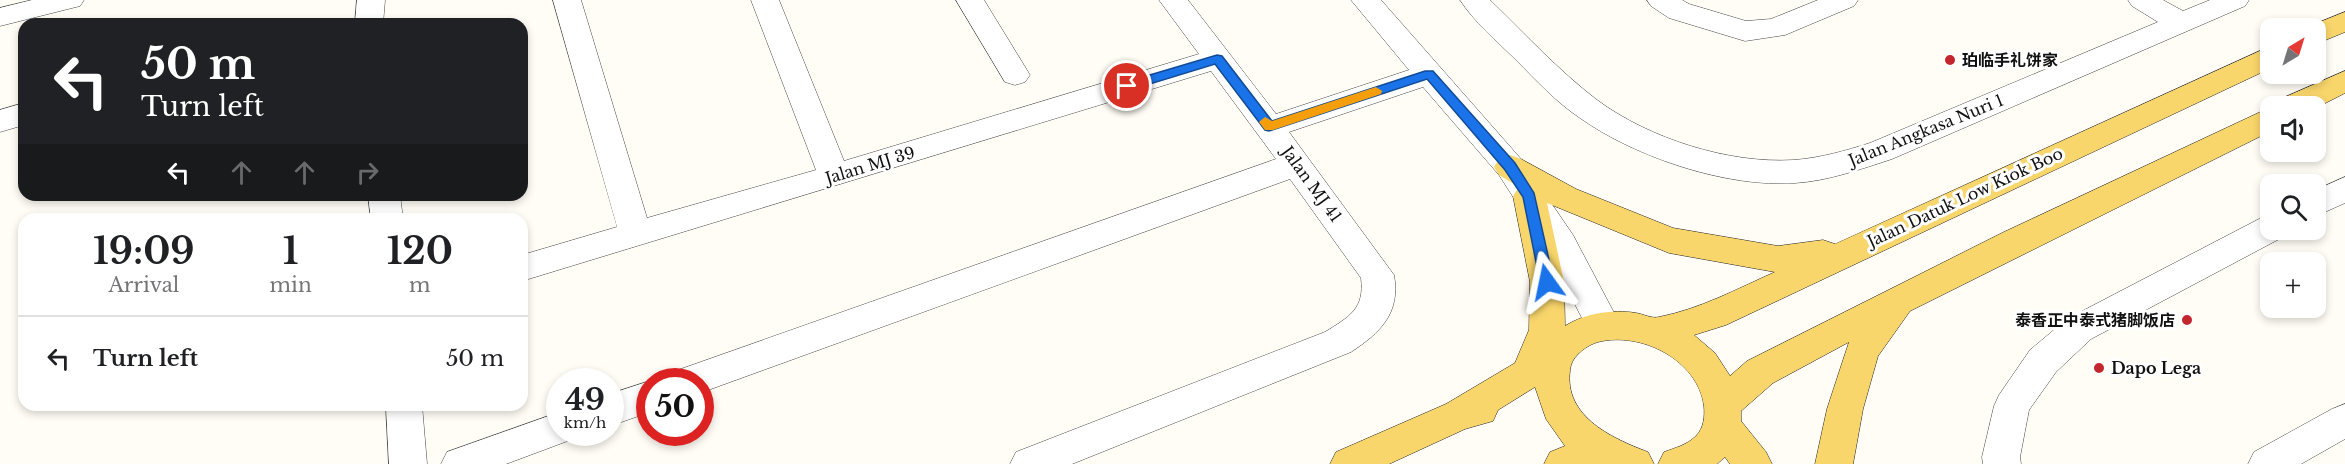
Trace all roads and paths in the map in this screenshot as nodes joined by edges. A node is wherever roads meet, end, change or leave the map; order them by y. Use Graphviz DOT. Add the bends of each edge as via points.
graph roads {
  1 [pos="70,0"];
  2 [pos="567,0"];
  3 [pos="765,0"];
  4 [pos="970,0"];
  5 [pos="1173,0"];
  6 [pos="1365,0"];
  7 [pos="1474,0"];
  8 [pos="1661,0"];
  9 [pos="1844,0"];
  10 [pos="2142,0"];
  11 [pos="2235,0"];
  12 [pos="1713,11"];
  13 [pos="0,17"];
  14 [pos="2345,21"];
  15 [pos="2182,23"];
  16 [pos="2326,30"];
  17 [pos="1217,59"];
  18 [pos="2260,61"];
  19 [pos="1429,74"];
  20 [pos="1015,75"];
  21 [pos="2345,81"];
  22 [pos="2314,96"];
  23 [pos="18,116"];
  24 [pos="0,121"];
  25 [pos="2260,123"];
  26 [pos="1269,127"];
  27 [pos="1297,164"];
  28 [pos="1510,167"];
  29 [pos="834,176"];
  30 [pos="2345,189"];
  31 [pos="1529,196"];
  32 [pos="2326,199"];
  33 [pos="2260,234"];
  34 [pos="636,235"];
  35 [pos="1850,250"];
  36 [pos="528,266"];
  37 [pos="1899,300"];
  38 [pos="1604,326"];
  39 [pos="1657,332"];
  40 [pos="714,373"];
  41 [pos="1552,392"];
  42 [pos="404,411"];
  43 [pos="1459,415"];
  44 [pos="1722,415"];
  45 [pos="2345,420"];
  46 [pos="546,433"];
  47 [pos="1621,460"];
  48 [pos="408,464"];
  49 [pos="460,464"];
  50 [pos="1029,464"];
  51 [pos="1349,464"];
  52 [pos="1563,464"];
  53 [pos="1677,464"];
  54 [pos="1753,464"];
  55 [pos="1834,464"];
  56 [pos="2002,464"];
  57 [pos="2267,464"];
  1 -- 13 [label="street"];
  2 -- 34 [label="street"];
  3 -- 29 [label="street"];
  4 -- 20 [label="street"];
  5 -- 17 [label="street, Jalan MJ 41"];
  6 -- 19 [label="street"];
  7 -- 15 [label="street, Jalan Angkasa Nuri 1" via="1564,89 1605,120 1656,144 1724,164 1784,172 1836,165 1881,151"];
  8 -- 12 [label="street" via="1679,11"];
  9 -- 12 [label="street" via="1760,31 1745,31"];
  10 -- 15 [label="street"];
  11 -- 15 [label="street, Jalan Angkasa Nuri 1"];
  14 -- 16 [label="main road"];
  17 -- 26 [label="street, Jalan MJ 41"];
  17 -- 29 [label="street, Jalan MJ 39"];
  18 -- 35 [label="main road, Jalan Datuk Low Kiok Boo"];
  19 -- 26 [label="street"];
  19 -- 28 [label="street"];
  21 -- 22 [label="main road"];
  23 -- 24 [label="street"];
  25 -- 37 [label="main road"];
  26 -- 27 [label="street, Jalan MJ 41"];
  27 -- 40 [label="street"];
  27 -- 50 [label="street, Jalan MJ 41" via="1377,275 1379,303 1369,318 1338,342"];
  28 -- 31 [label="street"];
  28 -- 35 [label="main road" via="1565,198 1669,240 1778,259"];
  29 -- 34 [label="street, Jalan MJ 39"];
  30 -- 32 [label="street"];
  31 -- 38 [label="street" via="1561,244"];
  31 -- 43 [label="main road" via="1547,282 1547,330 1528,373"];
  33 -- 56 [label="street" via="2079,329 2043,361 2012,406"];
  34 -- 36 [label="street, Jalan MJ 39"];
  35 -- 39 [label="main road, Jalan Datuk Low Kiok Boo" via="1714,315"];
  37 -- 44 [label="main road" via="1760,372"];
  37 -- 55 [label="main road" via="1862,351"];
  38 -- 39 [label="main road"];
  38 -- 41 [label="main road" via="1579,334 1561,348 1552,368"];
  39 -- 44 [label="main road" via="1701,362 1718,387"];
  41 -- 43 [label="main road"];
  41 -- 47 [label="main road" via="1562,416 1582,438"];
  42 -- 48 [label="street"];
  43 -- 51 [label="main road"];
  44 -- 53 [label="main road" via="1712,445 1694,459"];
  44 -- 54 [label="main road"];
  45 -- 57 [label="street"];
  46 -- 49 [label="street"];
  47 -- 52 [label="main road" via="1575,459"];
}
